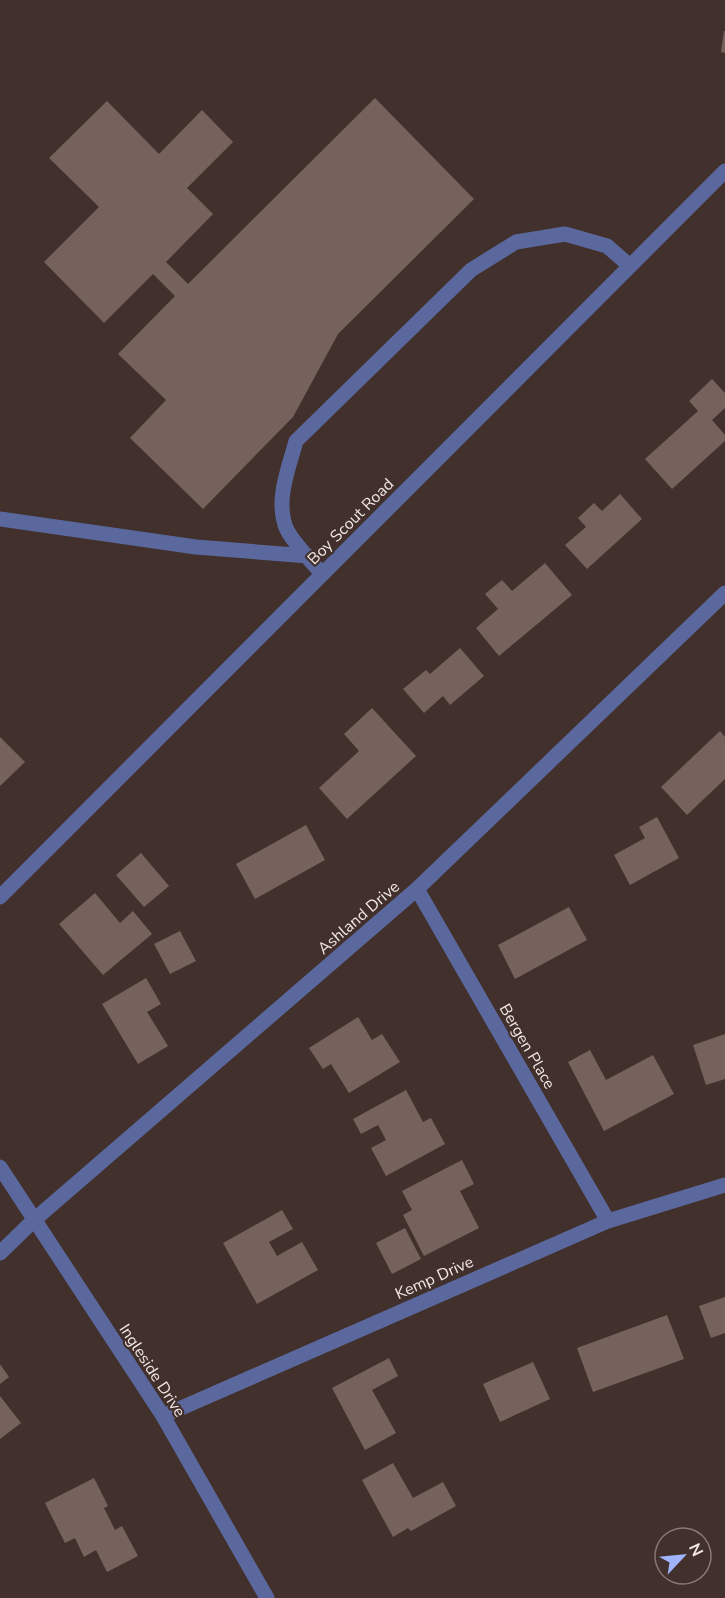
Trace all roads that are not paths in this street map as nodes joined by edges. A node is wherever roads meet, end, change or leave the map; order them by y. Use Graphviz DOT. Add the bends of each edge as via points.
graph roads {
  1 [pos="725,171"];
  2 [pos="630,266"];
  3 [pos="0,519"];
  4 [pos="308,556"];
  5 [pos="322,574"];
  6 [pos="725,593"];
  7 [pos="417,889"];
  8 [pos="0,897"];
  9 [pos="0,1167"];
  10 [pos="725,1185"];
  11 [pos="34,1220"];
  12 [pos="608,1221"];
  13 [pos="0,1253"];
  14 [pos="163,1416"];
  15 [pos="267,1598"];
  1 -- 2 [label="street, Boy Scout Road"];
  2 -- 4 [label="street" via="607,246 565,234 516,242 471,270 296,441 282,507 285,527"];
  2 -- 5 [label="street, Boy Scout Road"];
  3 -- 4 [label="street" via="196,547"];
  4 -- 5 [label="street"];
  5 -- 8 [label="street, Boy Scout Road"];
  6 -- 7 [label="street, Ashland Drive"];
  7 -- 11 [label="street, Ashland Drive"];
  7 -- 12 [label="street, Bergen Place"];
  9 -- 11 [label="street, Ingleside Drive"];
  10 -- 12 [label="street, Kemp Drive"];
  11 -- 13 [label="street, Ashland Drive"];
  11 -- 14 [label="street, Ingleside Drive"];
  12 -- 14 [label="street, Kemp Drive"];
  14 -- 15 [label="street, Ingleside Drive"];
}
